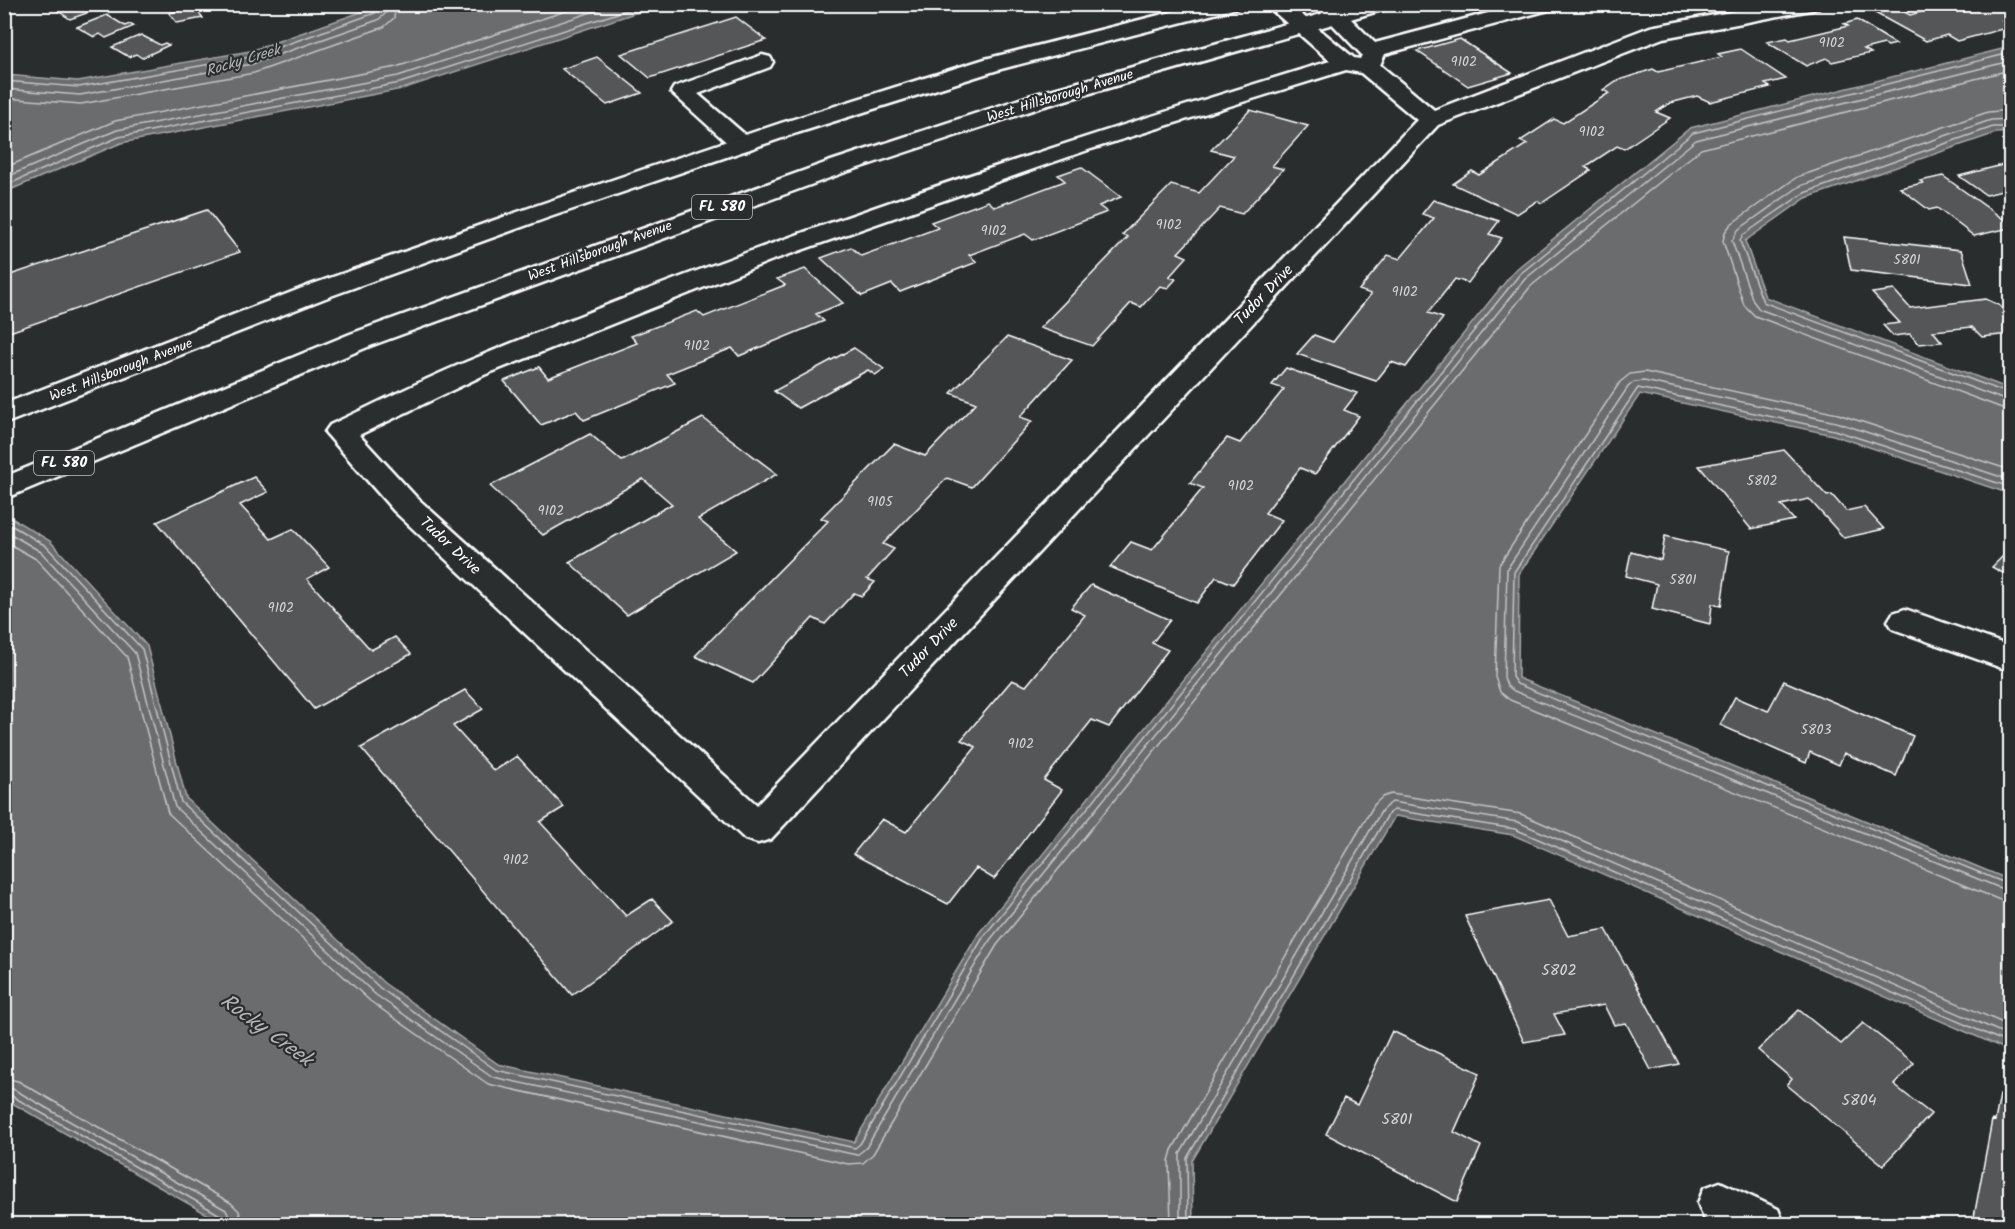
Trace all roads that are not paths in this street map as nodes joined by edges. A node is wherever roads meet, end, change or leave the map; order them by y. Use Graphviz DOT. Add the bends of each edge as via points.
graph roads {
  1 [pos="1230,4"];
  2 [pos="1275,4"];
  3 [pos="1382,4"];
  4 [pos="1550,4"];
  5 [pos="1811,4"];
  6 [pos="1329,10"];
  7 [pos="1300,26"];
  8 [pos="1362,60"];
  9 [pos="762,62"];
  10 [pos="1430,120"];
  11 [pos="742,144"];
  12 [pos="4,415"];
  13 [pos="4,489"];
  14 [pos="1905,621"];
  15 [pos="2010,659"];
  16 [pos="1720,1203"];
  17 [pos="1762,1224"];
  1 -- 11 [label="main road, West Hillsborough Avenue" via="993,64"];
  2 -- 7 [label="main road"];
  3 -- 6 [label="main road, West Hillsborough Avenue / FL 580"];
  4 -- 8 [label="main road"];
  5 -- 10 [label="main road, Tudor Drive" via="1658,32"];
  6 -- 7 [label="main road, West Hillsborough Avenue / FL 580"];
  6 -- 8 [label="main road"];
  7 -- 8 [label="main road"];
  7 -- 13 [label="main road, West Hillsborough Avenue / FL 580" via="1037,101 581,258 360,340"];
  8 -- 10 [label="main road"];
  8 -- 10 [label="main road, Tudor Drive" via="1083,144 761,255 474,369 340,432 405,504 758,828"];
  9 -- 11 [label="main road" via="682,92"];
  11 -- 12 [label="main road, West Hillsborough Avenue" via="320,291"];
  14 -- 15 [label="main road"];
  16 -- 17 [label="main road"];
}
